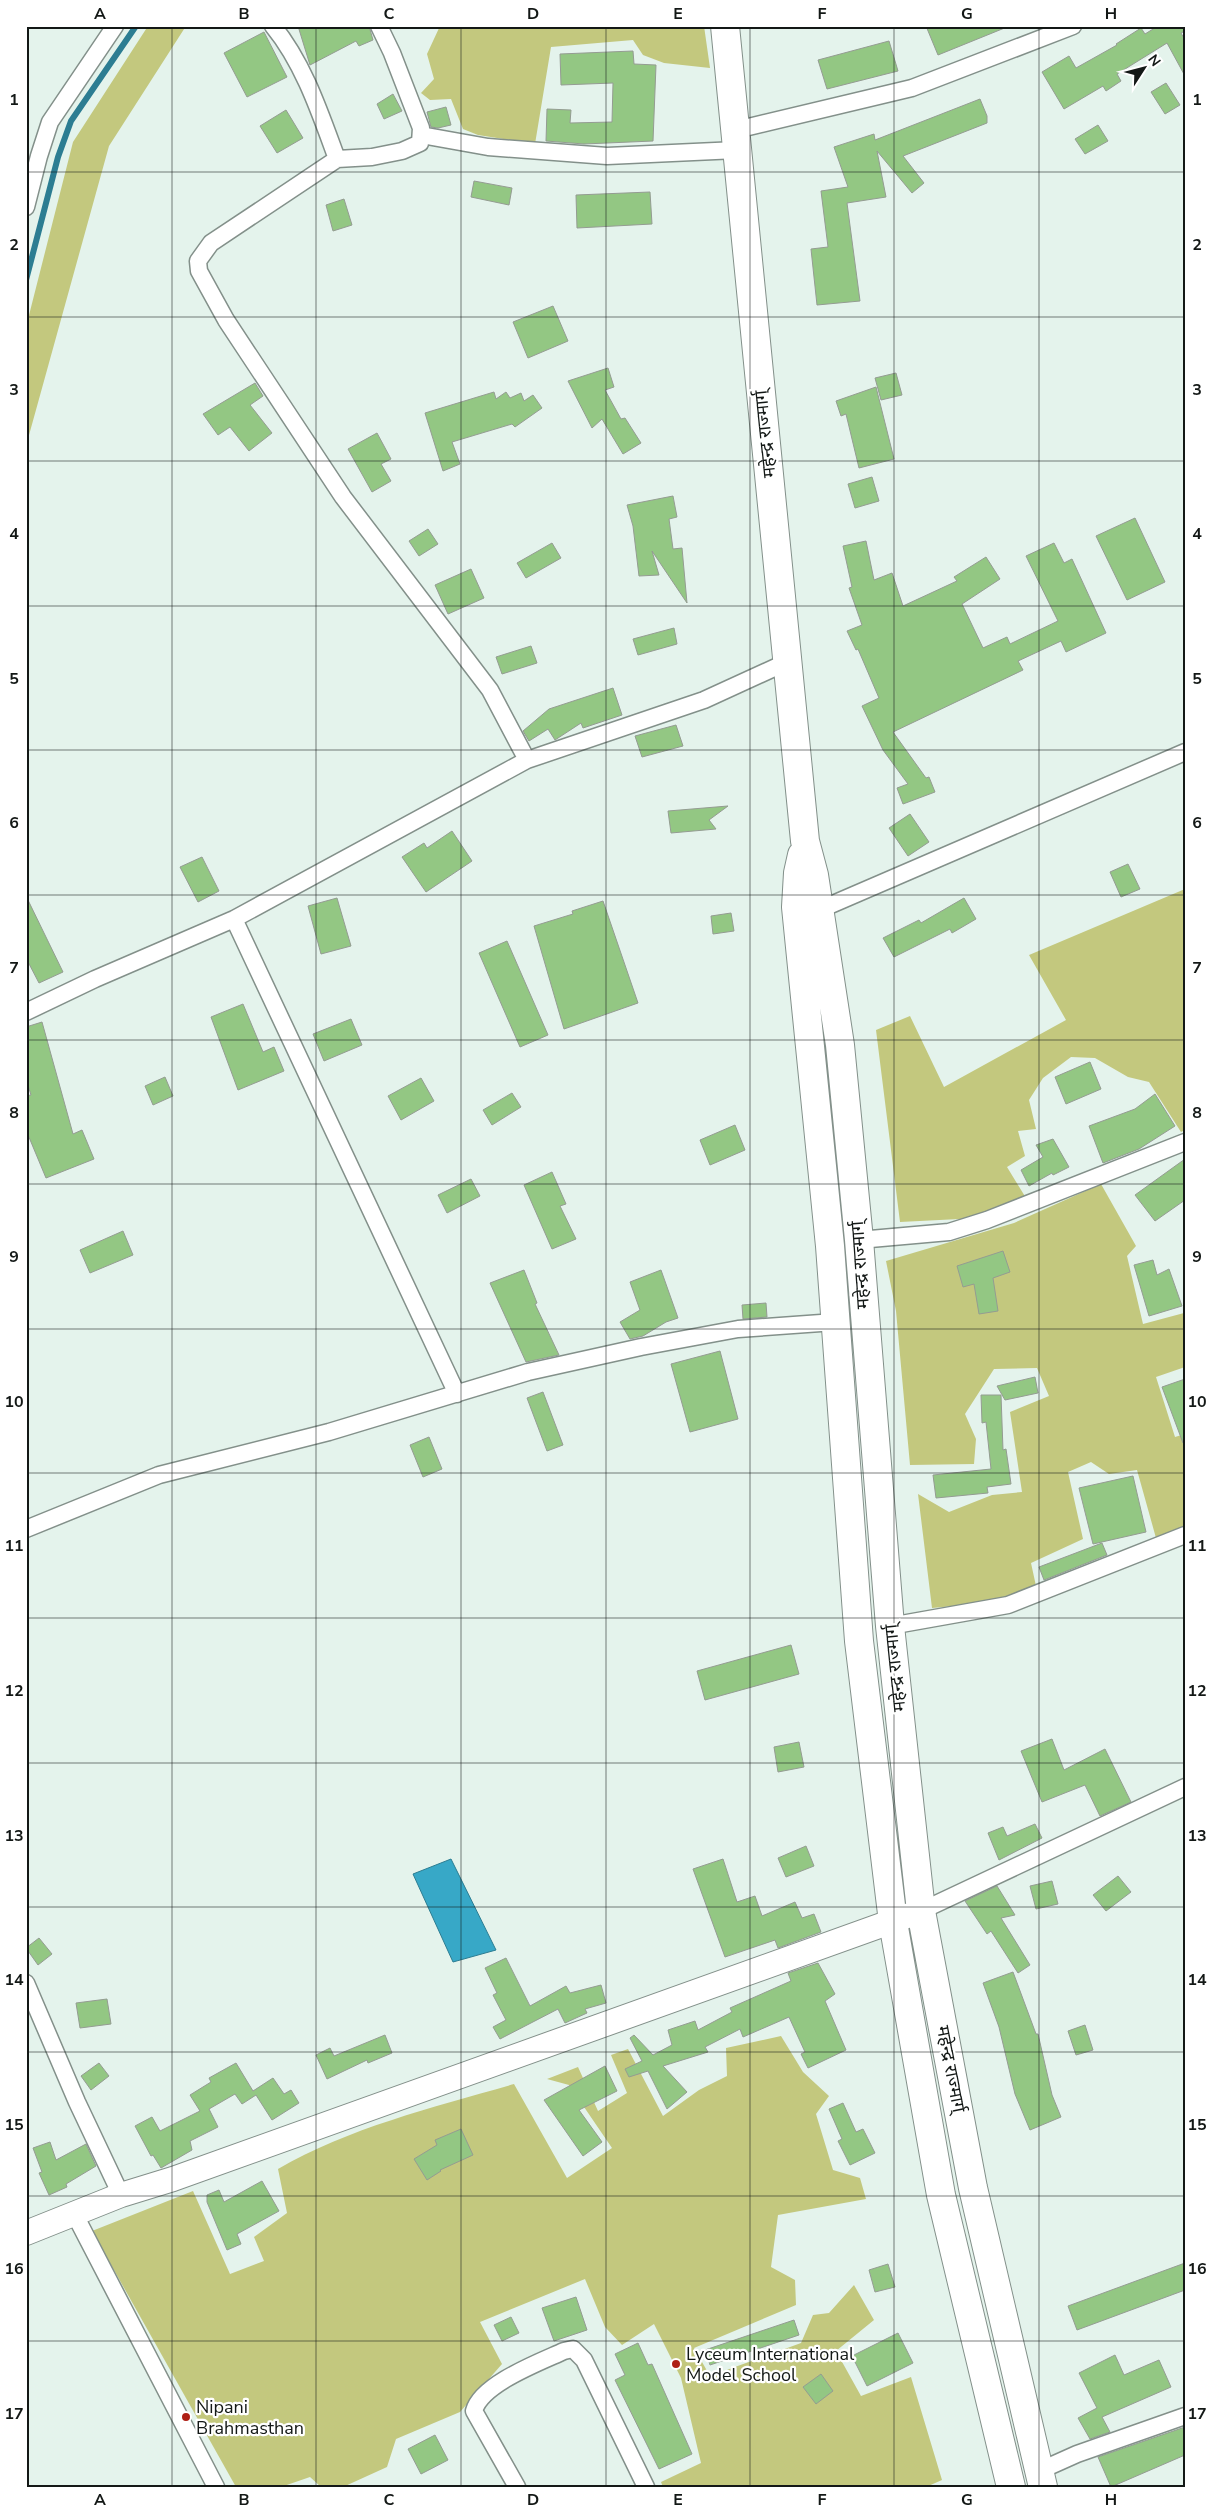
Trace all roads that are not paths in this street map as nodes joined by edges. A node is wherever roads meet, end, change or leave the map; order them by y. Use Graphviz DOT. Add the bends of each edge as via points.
graph roads {
  1 [pos="115,26"];
  2 [pos="273,26"];
  3 [pos="379,26"];
  4 [pos="725,26"];
  5 [pos="1073,26"];
  6 [pos="421,135"];
  7 [pos="736,140"];
  8 [pos="337,159"];
  9 [pos="26,207"];
  10 [pos="787,662"];
  11 [pos="1185,752"];
  12 [pos="527,760"];
  13 [pos="804,841"];
  14 [pos="819,910"];
  15 [pos="234,919"];
  16 [pos="26,1012"];
  17 [pos="1185,1142"];
  18 [pos="859,1240"];
  19 [pos="835,1322"];
  20 [pos="457,1394"];
  21 [pos="26,1529"];
  22 [pos="1185,1536"];
  23 [pos="890,1626"];
  24 [pos="1185,1787"];
  25 [pos="920,1911"];
  26 [pos="894,1922"];
  27 [pos="26,1983"];
  28 [pos="121,2195"];
  29 [pos="74,2215"];
  30 [pos="26,2233"];
  31 [pos="1185,2416"];
  32 [pos="1041,2479"];
  33 [pos="1004,2485"];
  34 [pos="216,2487"];
  35 [pos="517,2487"];
  36 [pos="646,2487"];
  1 -- 9 [label="street" via="50,122"];
  2 -- 8 [label="street" via="289,46 314,98"];
  3 -- 6 [label="street" via="405,86"];
  4 -- 7 [label="highway, महेन्द्र राज्मार्ग्"];
  5 -- 7 [label="street" via="912,88"];
  6 -- 7 [label="street" via="488,147 607,156"];
  6 -- 8 [label="street" via="420,143 402,151"];
  7 -- 10 [label="highway, महेन्द्र राज्मार्ग्"];
  8 -- 12 [label="street" via="211,243 198,261 199,271 226,320 343,497 490,690"];
  10 -- 12 [label="street" via="704,700"];
  10 -- 13 [label="highway, महेन्द्र राज्मार्ग्"];
  11 -- 14 [label="street"];
  12 -- 15 [label="street"];
  13 -- 14 [label="highway, महेन्द्र राज्मार्ग्" via="814,875"];
  13 -- 19 [label="highway, महेन्द्र राज्मार्ग्" via="796,907"];
  14 -- 18 [label="highway, महेन्द्र राज्मार्ग्" via="840,1045"];
  15 -- 16 [label="street"];
  15 -- 20 [label="street"];
  17 -- 18 [label="street" via="949,1232"];
  18 -- 23 [label="highway, महेन्द्र राज्मार्ग्"];
  19 -- 20 [label="street" via="738,1329 650,1345 528,1372"];
  19 -- 26 [label="highway, महेन्द्र राज्मार्ग्" via="859,1641"];
  20 -- 21 [label="street" via="328,1432 159,1475"];
  22 -- 23 [label="street" via="1008,1605"];
  23 -- 25 [label="highway, महेन्द्र राज्मार्ग्"];
  24 -- 25 [label="street"];
  25 -- 26 [label="main road"];
  25 -- 32 [label="highway, महेन्द्र राज्मार्ग्" via="973,2188"];
  26 -- 28 [label="main road"];
  26 -- 33 [label="highway, महेन्द्र राज्मार्ग्" via="941,2195"];
  27 -- 28 [label="street"];
  28 -- 29 [label="main road"];
  29 -- 30 [label="main road"];
  29 -- 34 [label="street"];
  31 -- 32 [label="street" via="1077,2454"];
  35 -- 36 [label="street" via="474,2411 476,2404 500,2382 564,2350 573,2349 584,2360"];
}
